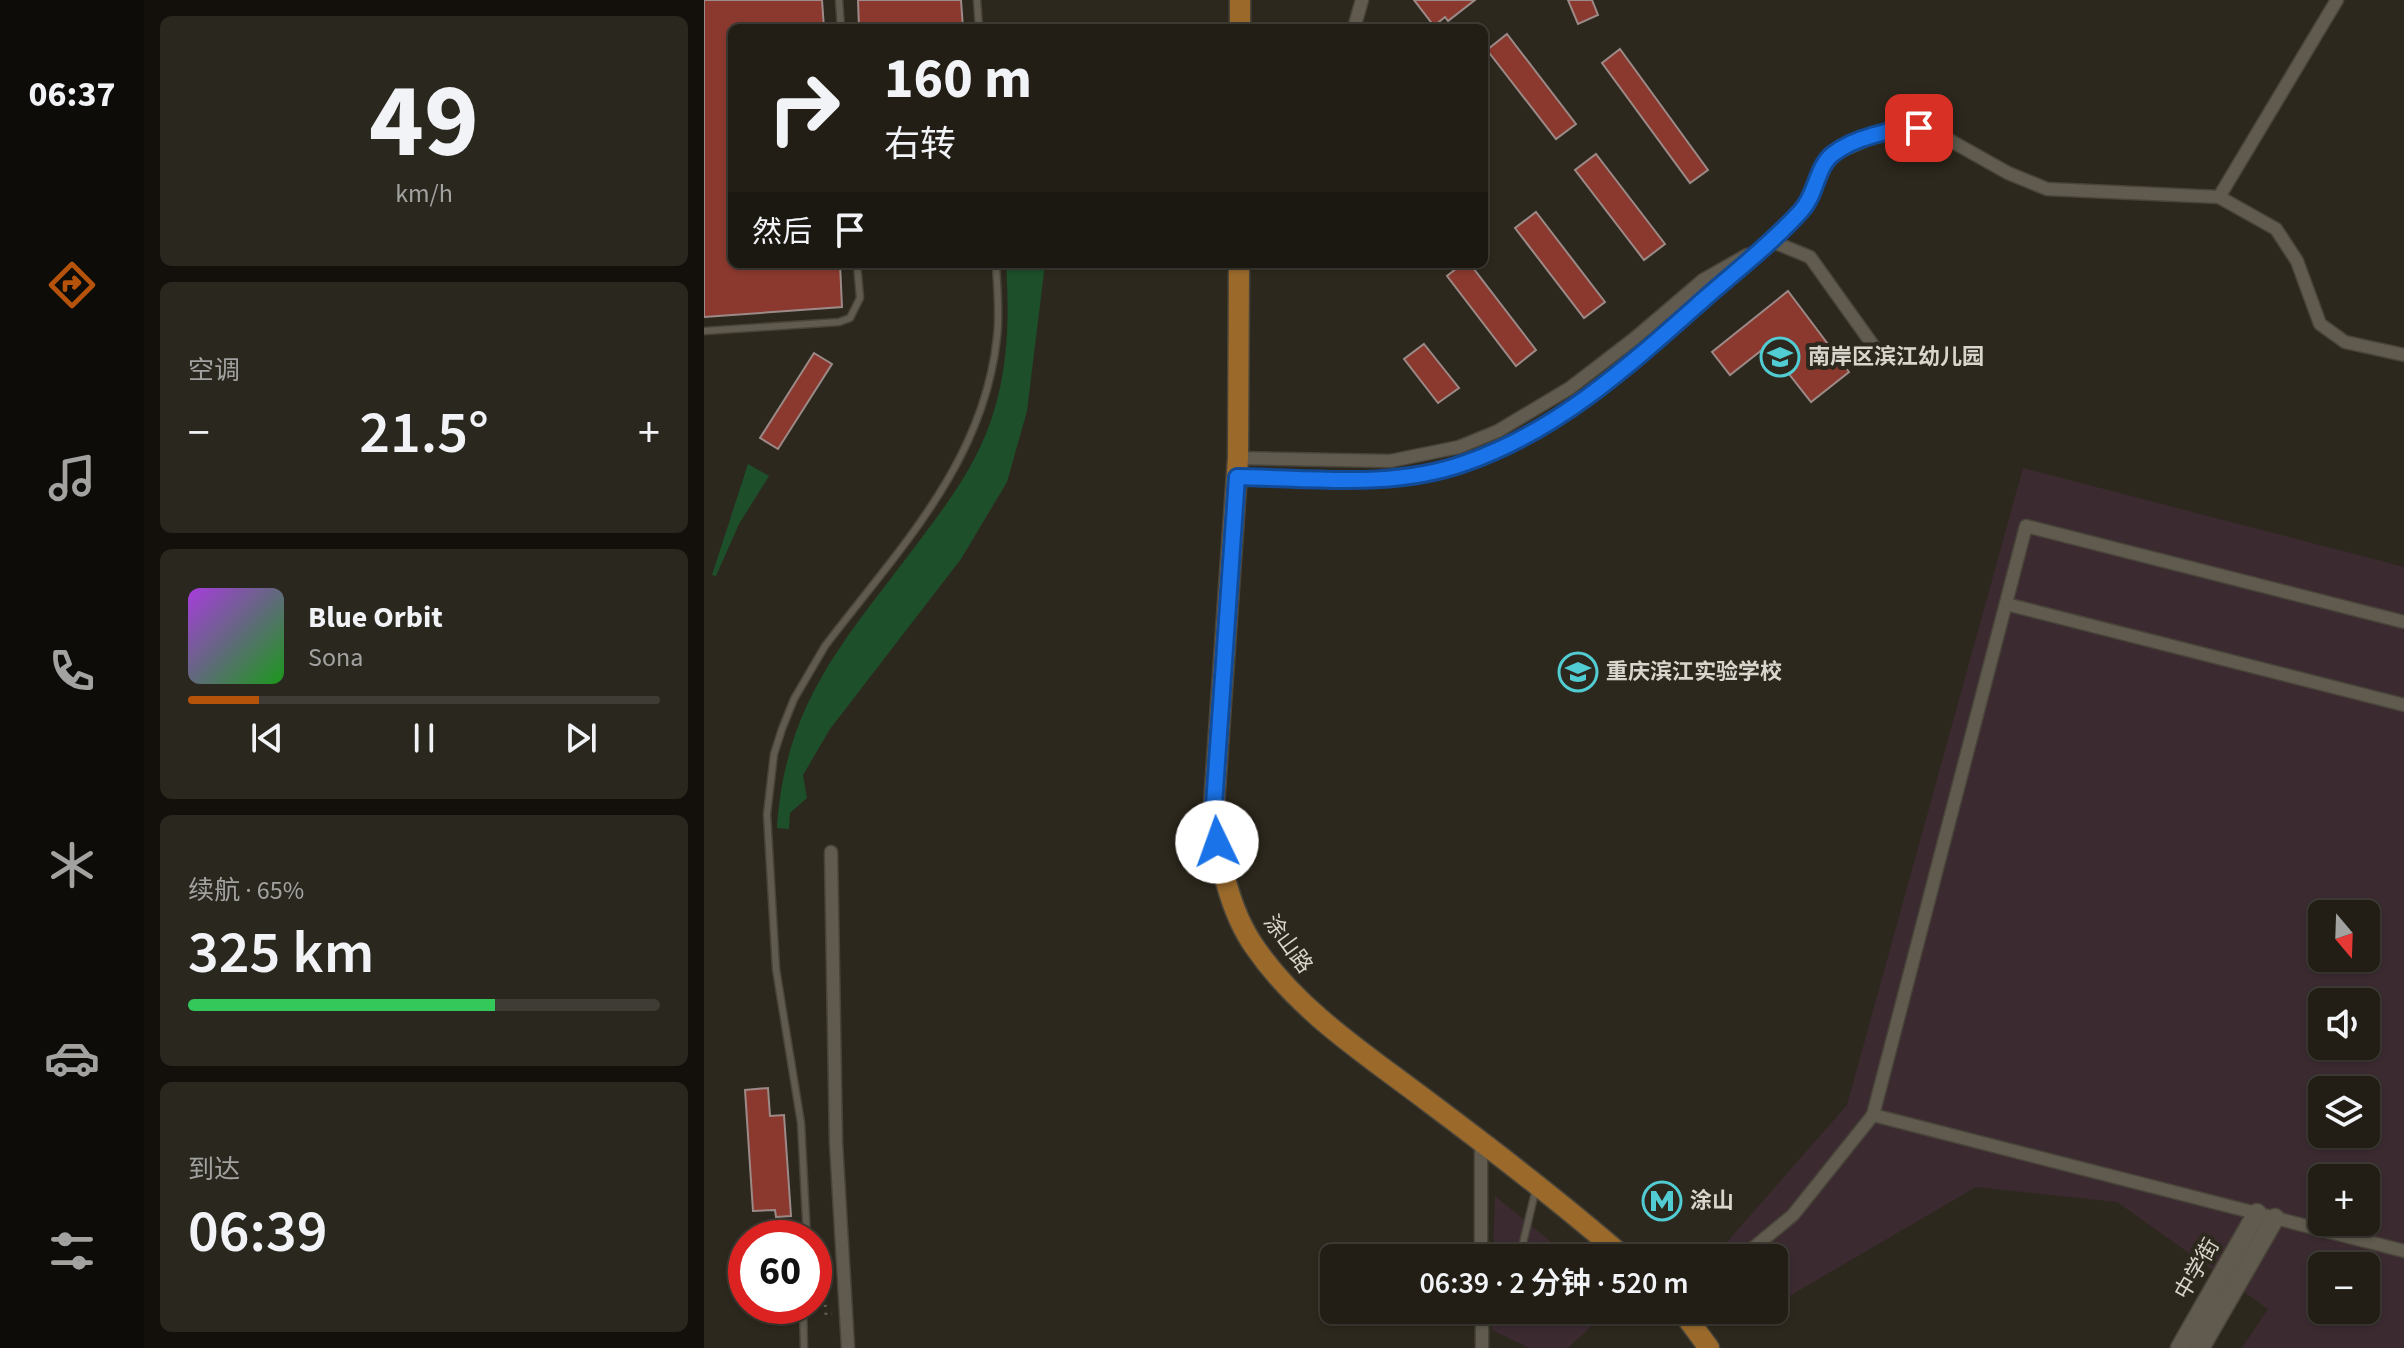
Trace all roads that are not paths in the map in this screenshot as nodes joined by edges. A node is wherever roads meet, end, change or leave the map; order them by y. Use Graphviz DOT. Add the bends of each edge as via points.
graph roads {
  1 [pos="839,0"];
  2 [pos="977,0"];
  3 [pos="1240,0"];
  4 [pos="1362,0"];
  5 [pos="2337,0"];
  6 [pos="841,24"];
  7 [pos="979,24"];
  8 [pos="1240,24"];
  9 [pos="1355,24"];
  10 [pos="2219,197"];
  11 [pos="1771,241"];
  12 [pos="857,268"];
  13 [pos="996,268"];
  14 [pos="1239,268"];
  15 [pos="704,331"];
  16 [pos="1880,355"];
  17 [pos="2404,355"];
  18 [pos="1238,468"];
  19 [pos="2006,604"];
  20 [pos="2404,622"];
  21 [pos="2404,705"];
  22 [pos="831,852"];
  23 [pos="1873,1115"];
  24 [pos="1481,1140"];
  25 [pos="1538,1183"];
  26 [pos="2266,1215"];
  27 [pos="806,1220"];
  28 [pos="1481,1244"];
  29 [pos="1524,1244"];
  30 [pos="1609,1244"];
  31 [pos="1758,1244"];
  32 [pos="2404,1251"];
  33 [pos="803,1324"];
  34 [pos="1482,1324"];
  35 [pos="1691,1324"];
  36 [pos="804,1348"];
  37 [pos="848,1348"];
  38 [pos="1482,1348"];
  39 [pos="1709,1348"];
  40 [pos="2180,1348"];
  41 [pos="2200,1348"];
  1 -- 6 [label="lane"];
  2 -- 7 [label="lane"];
  3 -- 8 [label="main road"];
  4 -- 9 [label="street"];
  5 -- 10 [label="street"];
  10 -- 11 [label="street" via="2047,189 1935,132 1903,128 1831,155 1811,199"];
  10 -- 17 [label="street" via="2276,229 2297,261 2320,324 2345,342"];
  11 -- 16 [label="street" via="1810,257"];
  11 -- 18 [label="street" via="1703,280 1570,388 1498,431 1459,447 1390,461"];
  11 -- 18 [label="street" via="1615,377 1505,447 1439,471 1388,480"];
  12 -- 15 [label="lane" via="860,298 850,318"];
  13 -- 27 [label="lane" via="998,336 973,433 938,499 825,646 794,699 774,754 767,814 776,969 801,1123"];
  14 -- 18 [label="main road, 涂山路"];
  18 -- 24 [label="main road, 涂山路" via="1213,819 1225,879 1252,943 1318,1018"];
  19 -- 20 [label="street" via="2026,526"];
  19 -- 21 [label="street"];
  19 -- 23 [label="street"];
  22 -- 37 [label="street" via="836,1143"];
  23 -- 26 [label="street"];
  23 -- 31 [label="street" via="1793,1215"];
  24 -- 25 [label="main road, 涂山路"];
  24 -- 28 [label="street"];
  25 -- 29 [label="lane"];
  25 -- 30 [label="main road, 涂山路"];
  26 -- 32 [label="street"];
  26 -- 40 [label="street, 中学街"];
  26 -- 41 [label="street, 中学街"];
  33 -- 36 [label="lane"];
  34 -- 38 [label="street"];
  35 -- 39 [label="main road"];
}
